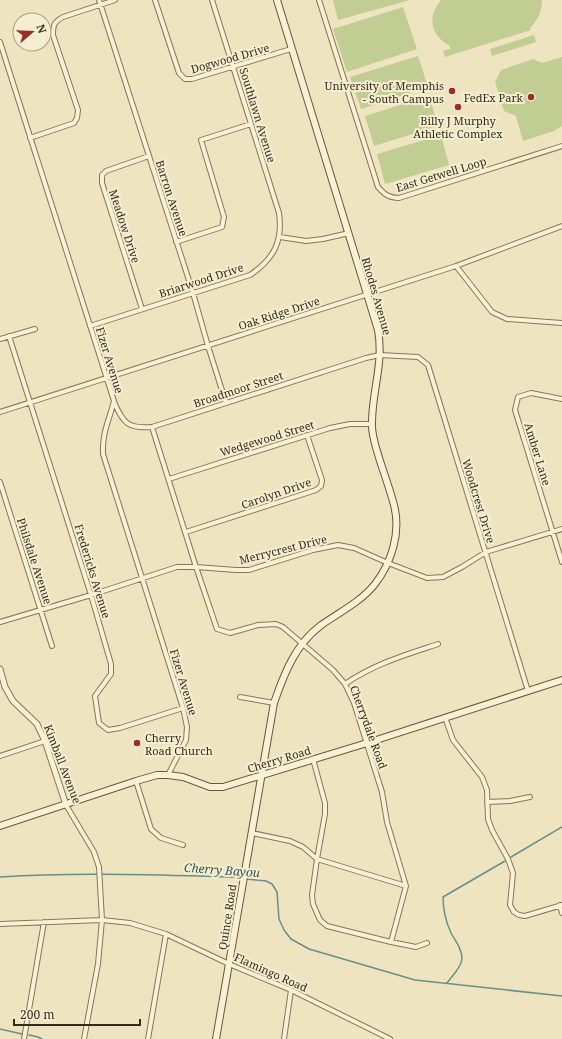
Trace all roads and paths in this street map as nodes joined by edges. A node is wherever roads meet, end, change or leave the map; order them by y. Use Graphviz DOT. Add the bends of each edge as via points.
graph roads {
  1 [pos="115,0"];
  2 [pos="155,0"];
  3 [pos="212,0"];
  4 [pos="277,0"];
  5 [pos="318,0"];
  6 [pos="100,2"];
  7 [pos="0,42"];
  8 [pos="291,49"];
  9 [pos="234,67"];
  10 [pos="251,124"];
  11 [pos="30,138"];
  12 [pos="562,146"];
  13 [pos="149,156"];
  14 [pos="562,226"];
  15 [pos="349,233"];
  16 [pos="280,237"];
  17 [pos="176,242"];
  18 [pos="456,266"];
  19 [pos="193,293"];
  20 [pos="367,295"];
  21 [pos="142,309"];
  22 [pos="562,323"];
  23 [pos="90,326"];
  24 [pos="34,329"];
  25 [pos="9,336"];
  26 [pos="0,339"];
  27 [pos="208,346"];
  28 [pos="380,355"];
  29 [pos="107,379"];
  30 [pos="562,399"];
  31 [pos="114,401"];
  32 [pos="31,402"];
  33 [pos="226,402"];
  34 [pos="0,412"];
  35 [pos="372,424"];
  36 [pos="152,427"];
  37 [pos="308,435"];
  38 [pos="169,479"];
  39 [pos="0,482"];
  40 [pos="562,529"];
  41 [pos="186,532"];
  42 [pos="552,532"];
  43 [pos="486,552"];
  44 [pos="562,562"];
  45 [pos="388,563"];
  46 [pos="196,566"];
  47 [pos="142,578"];
  48 [pos="91,595"];
  49 [pos="41,610"];
  50 [pos="0,622"];
  51 [pos="303,643"];
  52 [pos="438,644"];
  53 [pos="52,646"];
  54 [pos="0,669"];
  55 [pos="562,680"];
  56 [pos="345,684"];
  57 [pos="2,688"];
  58 [pos="528,690"];
  59 [pos="240,697"];
  60 [pos="274,703"];
  61 [pos="183,708"];
  62 [pos="445,717"];
  63 [pos="45,741"];
  64 [pos="367,743"];
  65 [pos="0,756"];
  66 [pos="313,759"];
  67 [pos="168,775"];
  68 [pos="262,775"];
  69 [pos="136,781"];
  70 [pos="530,797"];
  71 [pos="487,802"];
  72 [pos="66,804"];
  73 [pos="0,826"];
  74 [pos="252,833"];
  75 [pos="184,845"];
  76 [pos="317,859"];
  77 [pos="406,886"];
  78 [pos="561,905"];
  79 [pos="562,913"];
  80 [pos="102,920"];
  81 [pos="44,922"];
  82 [pos="0,924"];
  83 [pos="166,934"];
  84 [pos="390,942"];
  85 [pos="426,943"];
  86 [pos="230,964"];
  87 [pos="291,990"];
  88 [pos="24,1039"];
  89 [pos="84,1039"];
  90 [pos="148,1039"];
  91 [pos="216,1039"];
  92 [pos="284,1039"];
  93 [pos="390,1039"];
  1 -- 6 [label="street"];
  2 -- 9 [label="street, Dogwood Drive" via="179,73 185,79"];
  3 -- 9 [label="street, Southlawn Avenue"];
  4 -- 8 [label="main road, Rhodes Avenue"];
  5 -- 12 [label="street, East Getwell Loop" via="378,187 387,196 399,198"];
  6 -- 11 [label="street" via="63,17 53,26 53,35 78,110 77,118 74,123"];
  6 -- 13 [label="street, Barron Avenue"];
  7 -- 11 [label="street, Fizer Avenue"];
  8 -- 9 [label="street, Dogwood Drive"];
  8 -- 15 [label="main road, Rhodes Avenue"];
  9 -- 10 [label="street, Southlawn Avenue"];
  10 -- 16 [label="street, Southlawn Avenue" via="279,213"];
  10 -- 17 [label="street" via="200,140 224,217 222,227"];
  11 -- 23 [label="street, Fizer Avenue"];
  13 -- 17 [label="street, Barron Avenue"];
  13 -- 21 [label="street, Meadow Drive" via="106,171 102,175 102,183"];
  14 -- 18 [label="street, Oak Ridge Drive"];
  15 -- 16 [label="street" via="306,241"];
  15 -- 20 [label="main road, Rhodes Avenue"];
  16 -- 19 [label="street, Briarwood Drive" via="263,267 250,274"];
  17 -- 19 [label="street, Barron Avenue"];
  18 -- 20 [label="street, Oak Ridge Drive"];
  18 -- 22 [label="street" via="492,312 507,319"];
  19 -- 21 [label="street, Briarwood Drive"];
  19 -- 27 [label="street, Barron Avenue"];
  20 -- 27 [label="street, Oak Ridge Drive"];
  20 -- 28 [label="main road, Rhodes Avenue" via="378,330"];
  21 -- 23 [label="street, Briarwood Drive"];
  23 -- 29 [label="street, Fizer Avenue"];
  24 -- 25 [label="street"];
  25 -- 26 [label="street"];
  25 -- 32 [label="street, Fredericks Avenue"];
  27 -- 29 [label="street, Oak Ridge Drive"];
  27 -- 33 [label="street, Barron Avenue"];
  28 -- 33 [label="street, Broadmoor Street"];
  28 -- 35 [label="main road, Rhodes Avenue"];
  28 -- 43 [label="street, Woodcrest Drive" via="418,356 428,365"];
  29 -- 31 [label="street, Fizer Avenue"];
  29 -- 32 [label="street, Oak Ridge Drive"];
  30 -- 42 [label="street, Amber Lane" via="531,393 518,397 515,410"];
  31 -- 36 [label="street, Broadmoor Street" via="119,415 130,425 139,428"];
  31 -- 47 [label="street, Fizer Avenue" via="102,441 103,454"];
  32 -- 34 [label="street, Oak Ridge Drive"];
  32 -- 48 [label="street, Fredericks Avenue"];
  33 -- 36 [label="street, Broadmoor Street"];
  35 -- 37 [label="street, Wedgewood Street" via="350,424"];
  35 -- 45 [label="main road, Rhodes Avenue" via="394,506 396,530"];
  36 -- 38 [label="street, Cherrydale Road"];
  37 -- 38 [label="street, Wedgewood Street"];
  37 -- 41 [label="street, Carolyn Drive" via="322,480 321,486 316,490"];
  38 -- 41 [label="street, Cherrydale Road"];
  39 -- 49 [label="street, Philsdale Avenue"];
  40 -- 42 [label="street, Merrycrest Drive"];
  41 -- 46 [label="street, Cherrydale Road"];
  42 -- 43 [label="street, Merrycrest Drive"];
  42 -- 44 [label="street, Amber Lane"];
  43 -- 45 [label="street, Merrycrest Drive" via="443,577 427,578"];
  43 -- 58 [label="street, Woodcrest Drive"];
  45 -- 46 [label="street, Merrycrest Drive" via="354,548 338,545 249,570"];
  45 -- 51 [label="main road, Rhodes Avenue" via="375,584 362,598 318,628"];
  46 -- 47 [label="street, Merrycrest Drive" via="177,567"];
  46 -- 51 [label="street, Cherrydale Road" via="217,629 230,633 258,625 276,624"];
  47 -- 48 [label="street, Merrycrest Drive"];
  47 -- 61 [label="street, Fizer Avenue"];
  48 -- 49 [label="street, Merrycrest Drive"];
  48 -- 61 [label="street, Fredericks Avenue" via="111,664 111,674 95,696 99,723 108,730 120,728"];
  49 -- 50 [label="street, Merrycrest Drive"];
  49 -- 53 [label="street, Philsdale Avenue"];
  51 -- 56 [label="street, Cherrydale Road"];
  51 -- 60 [label="main road, Rhodes Avenue" via="287,669"];
  52 -- 56 [label="street" via="378,664"];
  54 -- 57 [label="street, Kimball Avenue"];
  55 -- 58 [label="main road, Cherry Road"];
  56 -- 64 [label="street, Cherrydale Road"];
  57 -- 63 [label="street, Kimball Avenue" via="12,701 38,724"];
  58 -- 62 [label="main road, Cherry Road"];
  59 -- 60 [label="street"];
  60 -- 68 [label="main road, Rhodes Avenue"];
  61 -- 67 [label="street, Fizer Avenue" via="187,726 186,740"];
  62 -- 64 [label="main road, Cherry Road"];
  62 -- 71 [label="street" via="453,740 482,778 487,790"];
  63 -- 65 [label="street"];
  63 -- 72 [label="street, Kimball Avenue"];
  64 -- 66 [label="main road, Cherry Road"];
  64 -- 77 [label="street, Cherrydale Road"];
  66 -- 68 [label="main road, Cherry Road"];
  66 -- 76 [label="street" via="325,803"];
  67 -- 68 [label="main road, Cherry Road" via="183,777 210,787 223,787"];
  67 -- 69 [label="main road, Cherry Road" via="157,775"];
  68 -- 74 [label="main road, Quince Road"];
  69 -- 72 [label="main road, Cherry Road"];
  69 -- 75 [label="street" via="151,829 161,838"];
  70 -- 71 [label="street"];
  71 -- 78 [label="street" via="488,819 492,830 513,873 510,905 514,912 525,916"];
  72 -- 73 [label="main road, Cherry Road"];
  72 -- 80 [label="street, Kimball Avenue" via="94,852 99,867"];
  74 -- 76 [label="street" via="303,846"];
  74 -- 86 [label="main road, Quince Road"];
  76 -- 77 [label="street"];
  76 -- 84 [label="street" via="312,895 320,920 327,926"];
  77 -- 84 [label="street"];
  78 -- 79 [label="street"];
  80 -- 81 [label="street, Flamingo Road"];
  80 -- 83 [label="street, Flamingo Road" via="130,923"];
  80 -- 89 [label="street, Kimball Avenue" via="98,964"];
  81 -- 82 [label="street, Flamingo Road"];
  81 -- 88 [label="street"];
  83 -- 86 [label="street, Flamingo Road"];
  83 -- 90 [label="street"];
  84 -- 85 [label="street" via="416,947"];
  86 -- 87 [label="street, Flamingo Road"];
  86 -- 91 [label="main road, Quince Road"];
  87 -- 92 [label="street"];
  87 -- 93 [label="street, Flamingo Road"];
}
